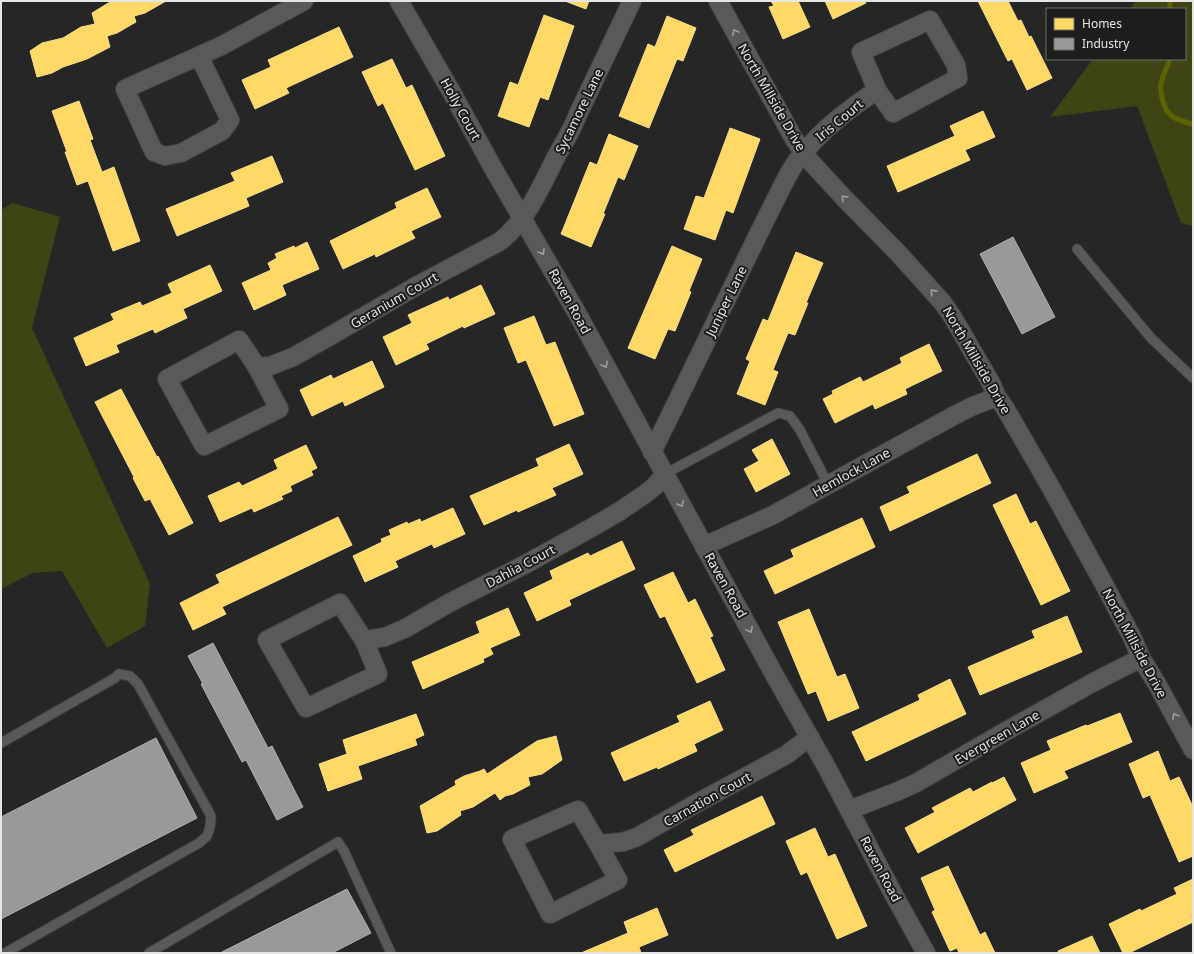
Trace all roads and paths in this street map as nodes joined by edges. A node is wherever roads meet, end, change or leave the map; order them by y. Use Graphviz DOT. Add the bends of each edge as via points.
graph roads {
  1 [pos="304,1"];
  2 [pos="399,1"];
  3 [pos="632,1"];
  4 [pos="718,1"];
  5 [pos="199,56"];
  6 [pos="877,90"];
  7 [pos="804,152"];
  8 [pos="522,218"];
  9 [pos="1077,249"];
  10 [pos="257,367"];
  11 [pos="1193,378"];
  12 [pos="997,397"];
  13 [pos="652,452"];
  14 [pos="664,474"];
  15 [pos="828,484"];
  16 [pos="704,546"];
  17 [pos="365,642"];
  18 [pos="1141,658"];
  19 [pos="810,738"];
  20 [pos="1,743"];
  21 [pos="1193,750"];
  22 [pos="849,810"];
  23 [pos="598,844"];
  24 [pos="5,953"];
  25 [pos="149,953"];
  26 [pos="391,953"];
  27 [pos="926,953"];
  1 -- 5 [label="street"];
  2 -- 8 [label="street, Holly Court"];
  3 -- 8 [label="street, Sycamore Lane" via="574,126"];
  7 -- 4 [label="street, North Millside Drive, one-way" via="785,123"];
  5 -- 5 [label="street" via="125,89 154,152 165,156 181,153 222,131 230,120"];
  6 -- 6 [label="street" via="861,52 930,20 956,65 958,78 893,113"];
  6 -- 7 [label="street, Iris Court" via="840,117"];
  12 -- 7 [label="street, North Millside Drive, one-way" via="980,362 943,303 844,199"];
  7 -- 13 [label="street, Juniper Lane" via="776,198"];
  8 -- 10 [label="street, Geranium Court" via="509,235 499,242 293,357 270,366"];
  8 -- 13 [label="street, Raven Road, one-way"];
  9 -- 11 [label="lane" via="1151,338"];
  10 -- 10 [label="street" via="239,340 167,379 204,446 279,409"];
  12 -- 15 [label="street, Hemlock Lane" via="960,412"];
  12 -- 18 [label="street, North Millside Drive" via="1060,503 1109,592"];
  13 -- 14 [label="street, Raven Road"];
  14 -- 15 [label="lane" via="778,413 790,416 800,430"];
  14 -- 16 [label="street, Raven Road, one-way"];
  14 -- 17 [label="street, Dahlia Court" via="645,494 591,528 406,628"];
  15 -- 16 [label="street, Hemlock Lane" via="762,521"];
  16 -- 19 [label="street, Raven Road, one-way"];
  17 -- 17 [label="street" via="340,603 267,640 306,708 378,674"];
  21 -- 18 [label="street, North Millside Drive, one-way"];
  18 -- 22 [label="street, Evergreen Lane" via="1014,726 916,783"];
  19 -- 22 [label="street, Raven Road"];
  19 -- 23 [label="street, Carnation Court" via="786,756 637,838"];
  20 -- 24 [label="lane" via="118,674 130,676 138,684 211,816 207,836 199,843"];
  22 -- 27 [label="street, Raven Road"];
  23 -- 23 [label="street" via="578,810 512,839 550,914 618,880"];
  25 -- 26 [label="lane" via="338,842"];
}
